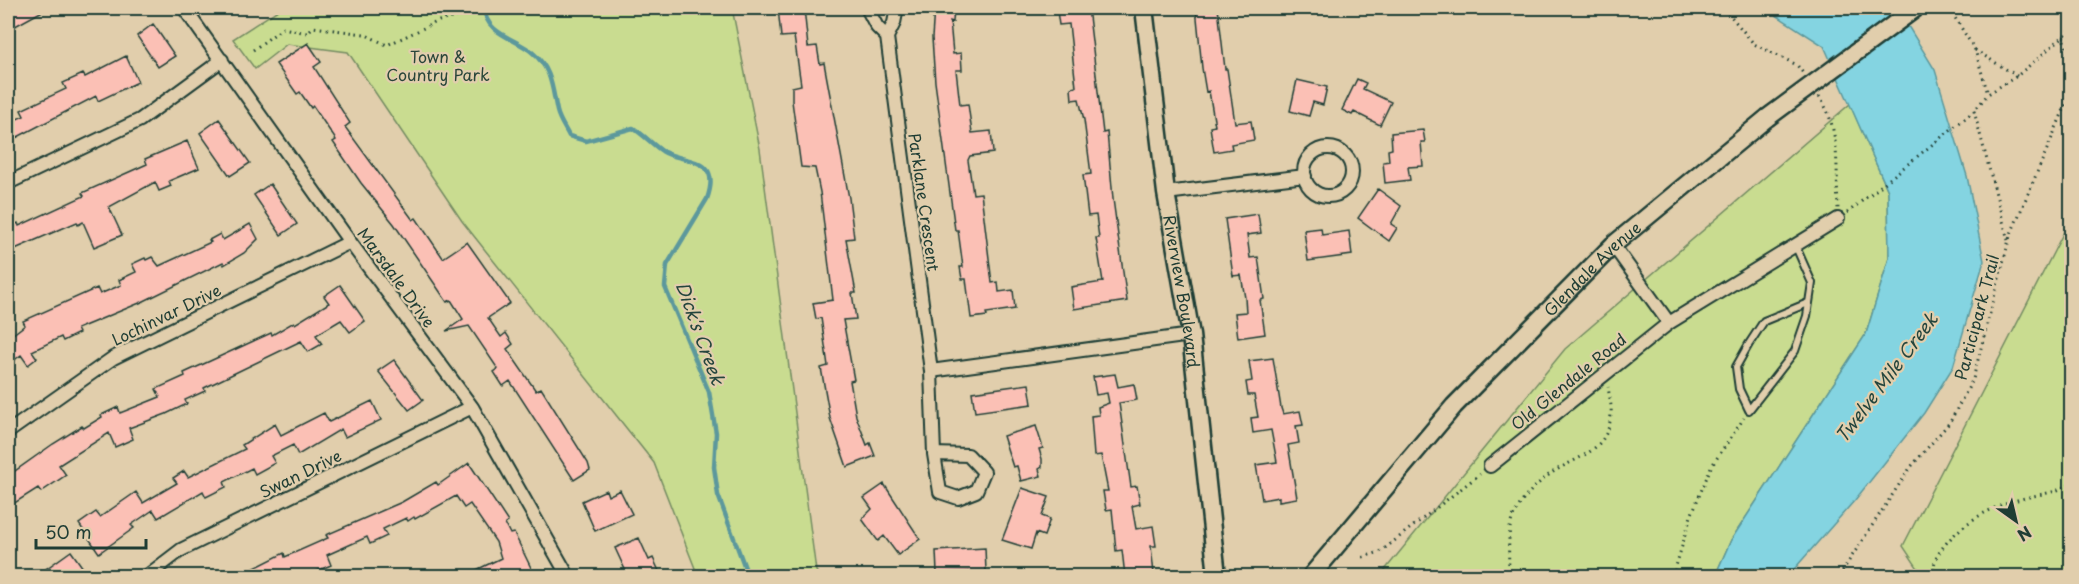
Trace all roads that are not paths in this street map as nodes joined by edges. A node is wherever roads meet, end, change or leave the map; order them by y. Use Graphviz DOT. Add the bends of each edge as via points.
graph roads {
  1 [pos="184,8"];
  2 [pos="867,8"];
  3 [pos="897,8"];
  4 [pos="1144,8"];
  5 [pos="1916,8"];
  6 [pos="887,37"];
  7 [pos="222,60"];
  8 [pos="1305,176"];
  9 [pos="8,183"];
  10 [pos="1166,193"];
  11 [pos="1838,219"];
  12 [pos="350,242"];
  13 [pos="1613,246"];
  14 [pos="1796,247"];
  15 [pos="1808,303"];
  16 [pos="1668,323"];
  17 [pos="1191,334"];
  18 [pos="931,371"];
  19 [pos="472,407"];
  20 [pos="8,432"];
  21 [pos="934,454"];
  22 [pos="1490,466"];
  23 [pos="1218,575"];
  24 [pos="147,576"];
  25 [pos="568,576"];
  26 [pos="1311,576"];
  1 -- 7 [label="street, Marsdale Drive"];
  2 -- 6 [label="street, Parklane Crescent"];
  3 -- 6 [label="street, Parklane Crescent"];
  4 -- 10 [label="main road, Riverview Boulevard"];
  5 -- 13 [label="main road, Glendale Avenue, bridge" via="1767,118"];
  6 -- 18 [label="street, Parklane Crescent"];
  7 -- 9 [label="street" via="140,120"];
  7 -- 12 [label="street, Marsdale Drive"];
  8 -- 10 [label="street"];
  10 -- 17 [label="main road, Riverview Boulevard"];
  11 -- 14 [label="street, Old Glendale Road"];
  12 -- 19 [label="street, Marsdale Drive"];
  12 -- 20 [label="street, Lochinvar Drive" via="113,358"];
  13 -- 16 [label="street"];
  13 -- 26 [label="main road, Glendale Avenue" via="1454,406"];
  14 -- 15 [label="lane" via="1812,283"];
  14 -- 16 [label="street, Old Glendale Road"];
  15 -- 15 [label="lane" via="1764,321 1749,344 1736,368 1739,389 1749,410 1795,351"];
  16 -- 22 [label="street, Old Glendale Road"];
  17 -- 18 [label="street"];
  17 -- 23 [label="main road, Riverview Boulevard"];
  18 -- 21 [label="street, Parklane Crescent"];
  19 -- 24 [label="street, Swan Drive" via="181,550"];
  19 -- 25 [label="street, Marsdale Drive"];
  21 -- 21 [label="street, Parklane Crescent" via="940,492 958,498 976,491 984,472 968,455"];
}
